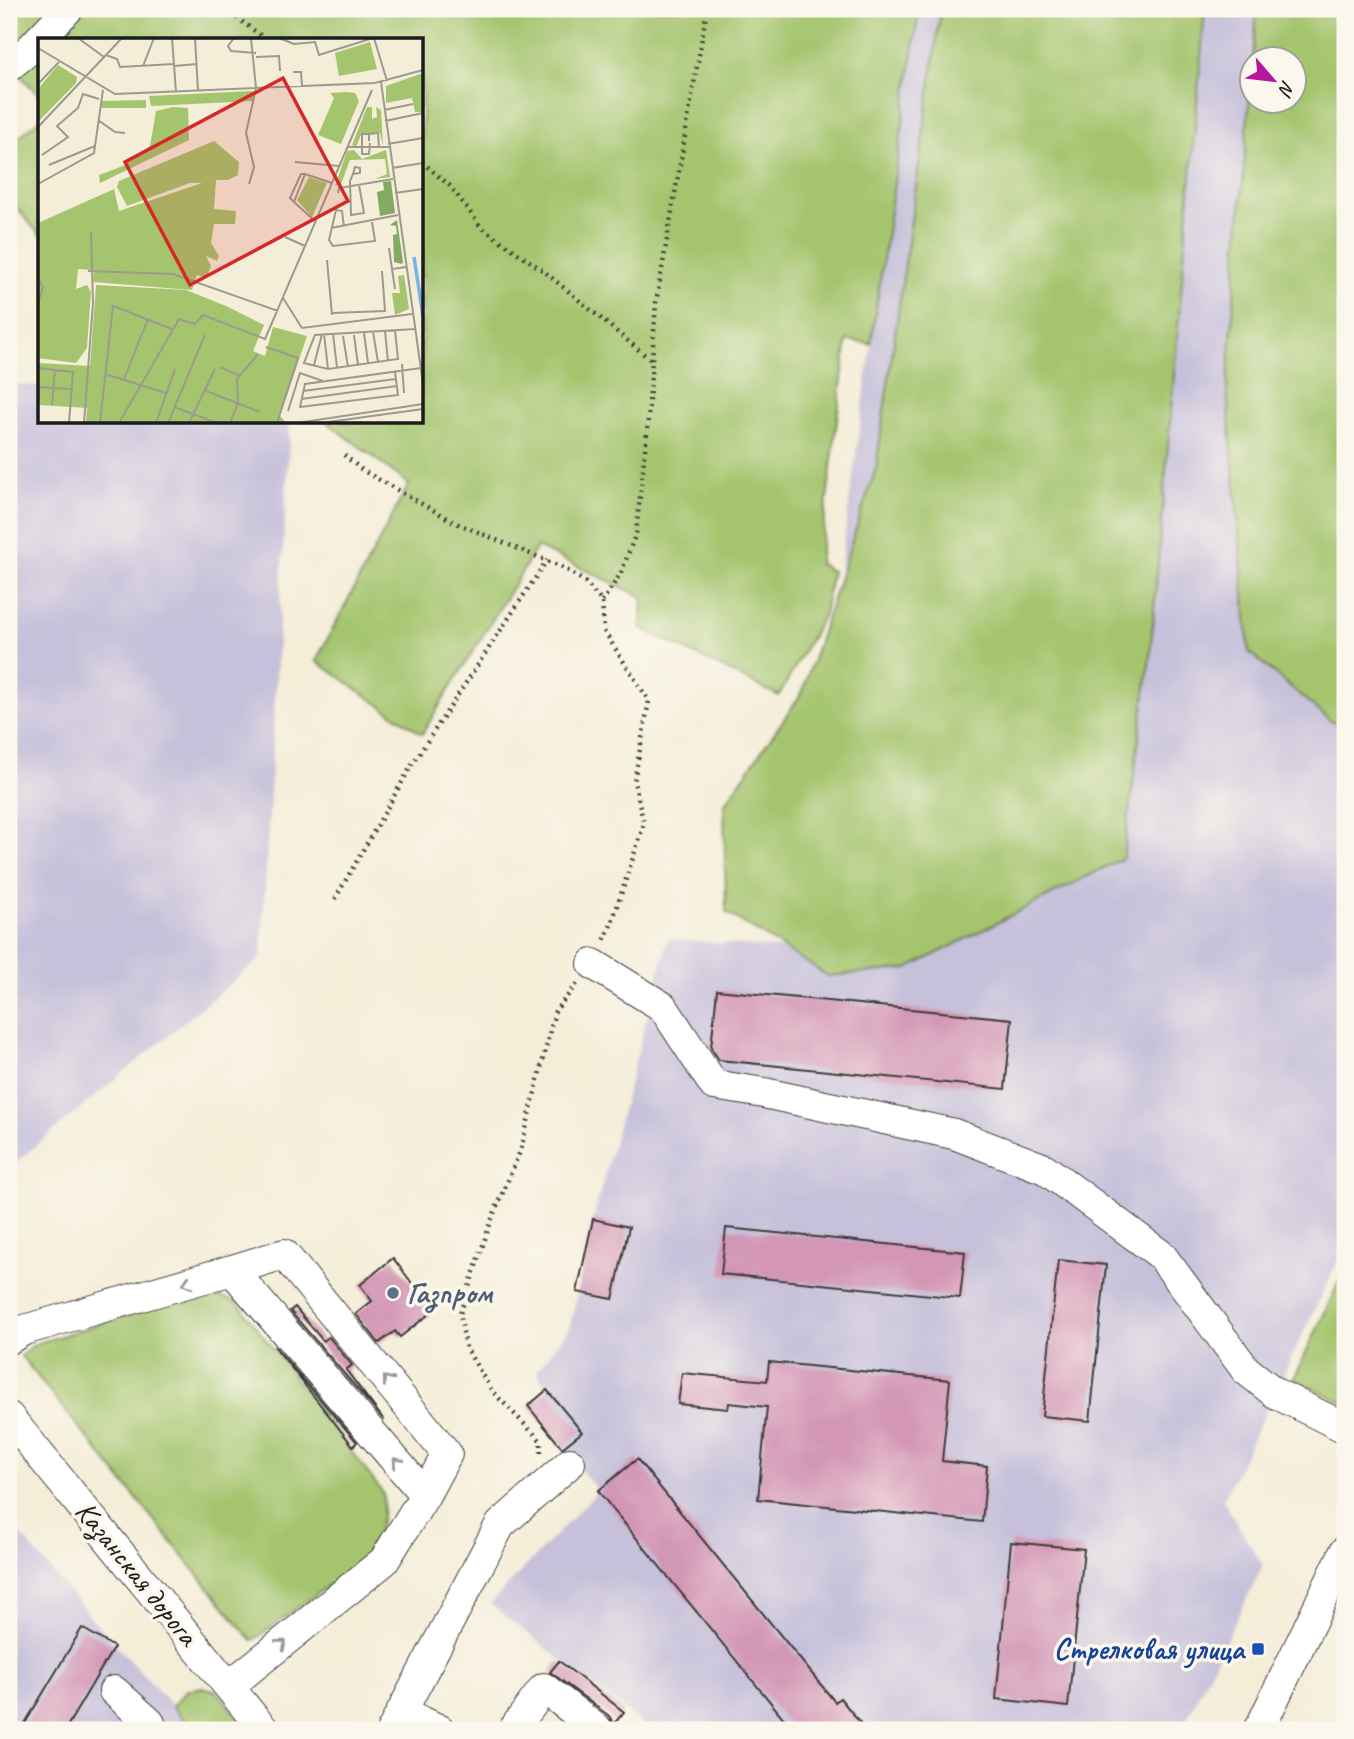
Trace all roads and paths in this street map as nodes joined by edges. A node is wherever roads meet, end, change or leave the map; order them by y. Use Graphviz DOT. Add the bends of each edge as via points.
graph roads {
  1 [pos="68,9"];
  2 [pos="225,9"];
  3 [pos="707,9"];
  4 [pos="40,38"];
  5 [pos="264,38"];
  6 [pos="38,41"];
  7 [pos="9,66"];
  8 [pos="424,164"];
  9 [pos="652,361"];
  10 [pos="344,455"];
  11 [pos="547,561"];
  12 [pos="602,603"];
  13 [pos="335,899"];
  14 [pos="593,964"];
  15 [pos="232,1270"];
  16 [pos="9,1339"];
  17 [pos="9,1417"];
  18 [pos="1345,1428"];
  19 [pos="569,1463"];
  20 [pos="541,1489"];
  21 [pos="425,1495"];
  22 [pos="1345,1551"];
  23 [pos="229,1686"];
  24 [pos="114,1690"];
  25 [pos="397,1721"];
  26 [pos="147,1730"];
  27 [pos="264,1730"];
  28 [pos="440,1730"];
  29 [pos="513,1730"];
  30 [pos="598,1730"];
  31 [pos="1259,1730"];
  1 -- 4 [label="street"];
  2 -- 5 [label="path"];
  3 -- 9 [label="path" via="656,303"];
  6 -- 7 [label="street"];
  8 -- 9 [label="path" via="450,186 481,227 545,272"];
  9 -- 12 [label="path" via="636,533 621,573"];
  10 -- 11 [label="path" via="454,522"];
  11 -- 12 [label="path" via="585,582"];
  11 -- 13 [label="path" via="413,763"];
  12 -- 14 [label="path" via="604,631 649,701 634,781 645,824"];
  14 -- 18 [label="street" via="663,1007 714,1085 954,1134 1045,1169 1161,1255 1246,1370 1275,1393"];
  14 -- 20 [label="path" via="555,1011 521,1149 460,1314 466,1348 492,1391 541,1441"];
  15 -- 16 [label="street, one-way" via="24,1330"];
  21 -- 15 [label="street, one-way"];
  21 -- 15 [label="street, one-way" via="447,1454 284,1254"];
  17 -- 23 [label="street, Казанская дорога"];
  19 -- 20 [label="street"];
  20 -- 25 [label="street" via="500,1525"];
  23 -- 21 [label="street, one-way" via="384,1561"];
  22 -- 31 [label="street"];
  23 -- 27 [label="street, Казанская дорога"];
  24 -- 26 [label="street" via="150,1723"];
  25 -- 28 [label="street"];
  29 -- 30 [label="street" via="544,1688"];
}
